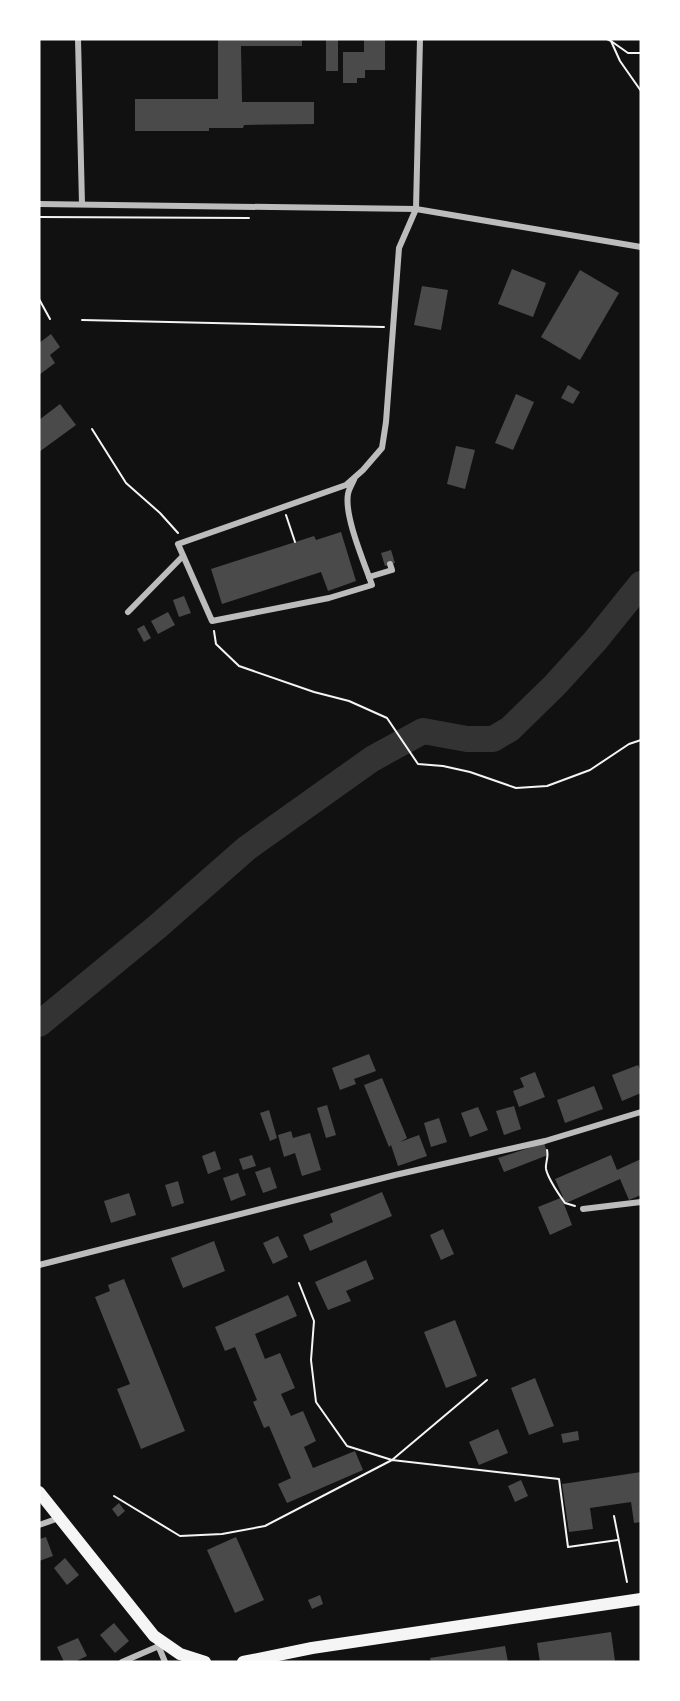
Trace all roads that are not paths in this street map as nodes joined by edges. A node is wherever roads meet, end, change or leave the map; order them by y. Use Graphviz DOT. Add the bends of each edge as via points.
graph roads {
  1 [pos="78,39"];
  2 [pos="420,39"];
  3 [pos="39,204"];
  4 [pos="82,204"];
  5 [pos="416,209"];
  6 [pos="641,247"];
  7 [pos="355,477"];
  8 [pos="183,556"];
  9 [pos="390,564"];
  10 [pos="369,577"];
  11 [pos="128,612"];
  12 [pos="641,1112"];
  13 [pos="641,1202"];
  14 [pos="584,1209"];
  15 [pos="39,1265"];
  16 [pos="39,1491"];
  17 [pos="59,1517"];
  18 [pos="39,1525"];
  19 [pos="641,1599"];
  20 [pos="157,1641"];
  21 [pos="261,1660"];
  22 [pos="122,1662"];
  23 [pos="165,1662"];
  24 [pos="205,1662"];
  25 [pos="243,1662"];
  1 -- 4 [label="street"];
  2 -- 5 [label="street"];
  3 -- 4 [label="street"];
  4 -- 5 [label="street"];
  5 -- 6 [label="street"];
  5 -- 7 [label="street" via="399,248 382,448"];
  7 -- 8 [label="street" via="346,485 178,544"];
  7 -- 10 [label="street" via="347,502"];
  8 -- 10 [label="street" via="212,621 329,598 372,585"];
  8 -- 11 [label="street"];
  9 -- 10 [label="street" via="392,570 381,570"];
  12 -- 15 [label="street" via="545,1142 395,1175"];
  13 -- 14 [label="street"];
  16 -- 17 [label="main road"];
  17 -- 18 [label="street"];
  17 -- 20 [label="main road"];
  19 -- 21 [label="main road" via="312,1648"];
  20 -- 22 [label="street"];
  20 -- 23 [label="street"];
  20 -- 24 [label="main road"];
  21 -- 25 [label="main road"];
}
